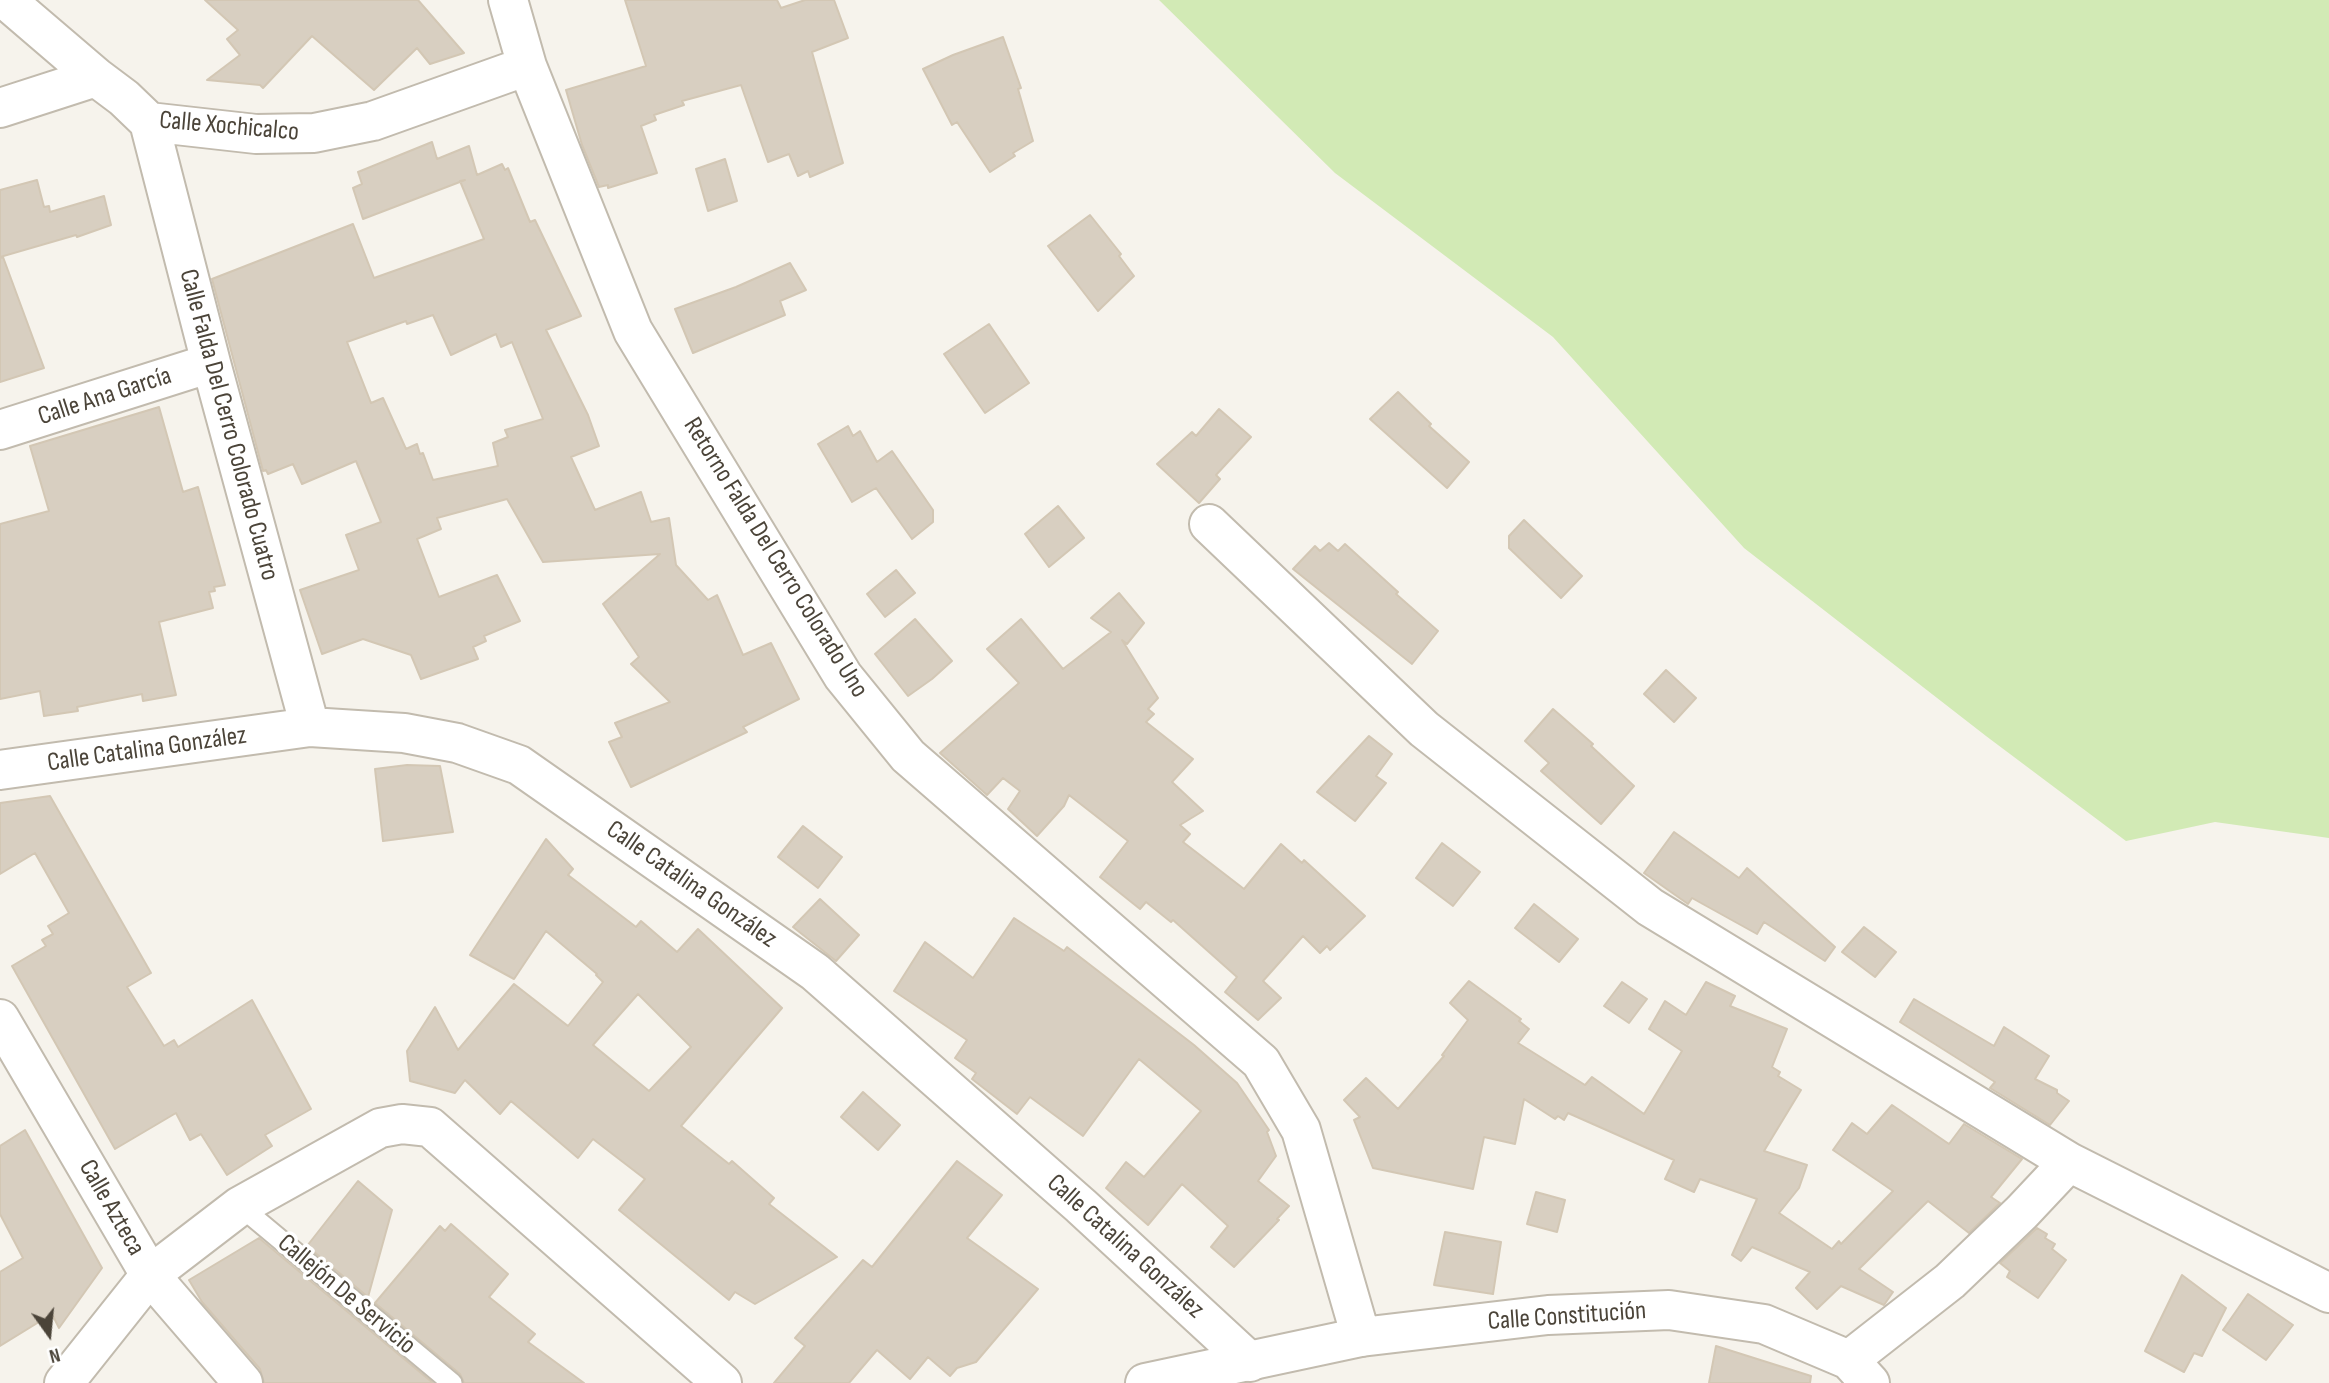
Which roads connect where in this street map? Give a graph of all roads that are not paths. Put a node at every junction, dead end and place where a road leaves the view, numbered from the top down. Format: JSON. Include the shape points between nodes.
{"nodes":[{"id":1,"x":6,"y":0,"type":"edge"},
{"id":2,"x":504,"y":5,"type":"edge"},
{"id":3,"x":527,"y":66,"type":"junction"},
{"id":4,"x":96,"y":77,"type":"junction"},
{"id":5,"x":0,"y":108,"type":"edge"},
{"id":6,"x":149,"y":122,"type":"junction"},
{"id":7,"x":211,"y":363,"type":"junction"},
{"id":8,"x":0,"y":430,"type":"edge"},
{"id":9,"x":1209,"y":524,"type":"dead end"},
{"id":10,"x":310,"y":727,"type":"junction"},
{"id":11,"x":0,"y":770,"type":"edge"},
{"id":12,"x":0,"y":1019,"type":"edge"},
{"id":13,"x":2069,"y":1162,"type":"junction"},
{"id":14,"x":240,"y":1206,"type":"junction"},
{"id":15,"x":150,"y":1275,"type":"junction"},
{"id":16,"x":2329,"y":1293,"type":"edge"},
{"id":17,"x":1361,"y":1337,"type":"junction"},
{"id":18,"x":1250,"y":1362,"type":"junction"},
{"id":19,"x":1860,"y":1372,"type":"edge"},
{"id":20,"x":64,"y":1383,"type":"edge"},
{"id":21,"x":243,"y":1383,"type":"edge"},
{"id":22,"x":452,"y":1383,"type":"edge"},
{"id":23,"x":722,"y":1383,"type":"edge"},
{"id":24,"x":1145,"y":1383,"type":"edge"}],
"edges":[{"from":1,"to":4,"type":"street","name":"Calle Xochicalco"},
{"from":2,"to":3,"type":"street","name":"Retorno Falda Del Cerro Colorado Uno"},
{"from":3,"to":6,"type":"street","name":"Calle Xochicalco","via":[[373,121],[314,133],[256,134]]},
{"from":3,"to":17,"type":"street","name":"Retorno Falda Del Cerro Colorado Uno","via":[[633,331],[843,676],[908,756],[1261,1062],[1301,1130]]},
{"from":4,"to":5,"type":"street"},
{"from":4,"to":6,"type":"street","name":"Calle Xochicalco"},
{"from":6,"to":7,"type":"street","name":"Calle Falda Del Cerro Colorado Cuatro"},
{"from":7,"to":8,"type":"street","name":"Calle Ana García"},
{"from":7,"to":10,"type":"street","name":"Calle Falda Del Cerro Colorado Cuatro"},
{"from":9,"to":13,"type":"street","via":[[1424,729],[1650,907]]},
{"from":10,"to":11,"type":"street","name":"Calle Catalina González"},
{"from":10,"to":18,"type":"street","name":"Calle Catalina González","via":[[404,733],[457,743],[519,765],[815,972],[1082,1206]]},
{"from":12,"to":15,"type":"street","name":"Calle Azteca"},
{"from":13,"to":16,"type":"street"},
{"from":13,"to":19,"type":"street"},
{"from":14,"to":15,"type":"street"},
{"from":14,"to":22,"type":"lane","name":"Callejón De Servicio"},
{"from":14,"to":23,"type":"street","via":[[380,1128],[430,1127]]},
{"from":15,"to":20,"type":"street"},
{"from":15,"to":21,"type":"street","name":"Calle Azteca"},
{"from":17,"to":18,"type":"street","name":"Calle Constitución"},
{"from":17,"to":19,"type":"street","name":"Calle Constitución","via":[[1548,1315],[1669,1310],[1764,1324]]},
{"from":18,"to":24,"type":"street","name":"Calle Constitución"}]}
